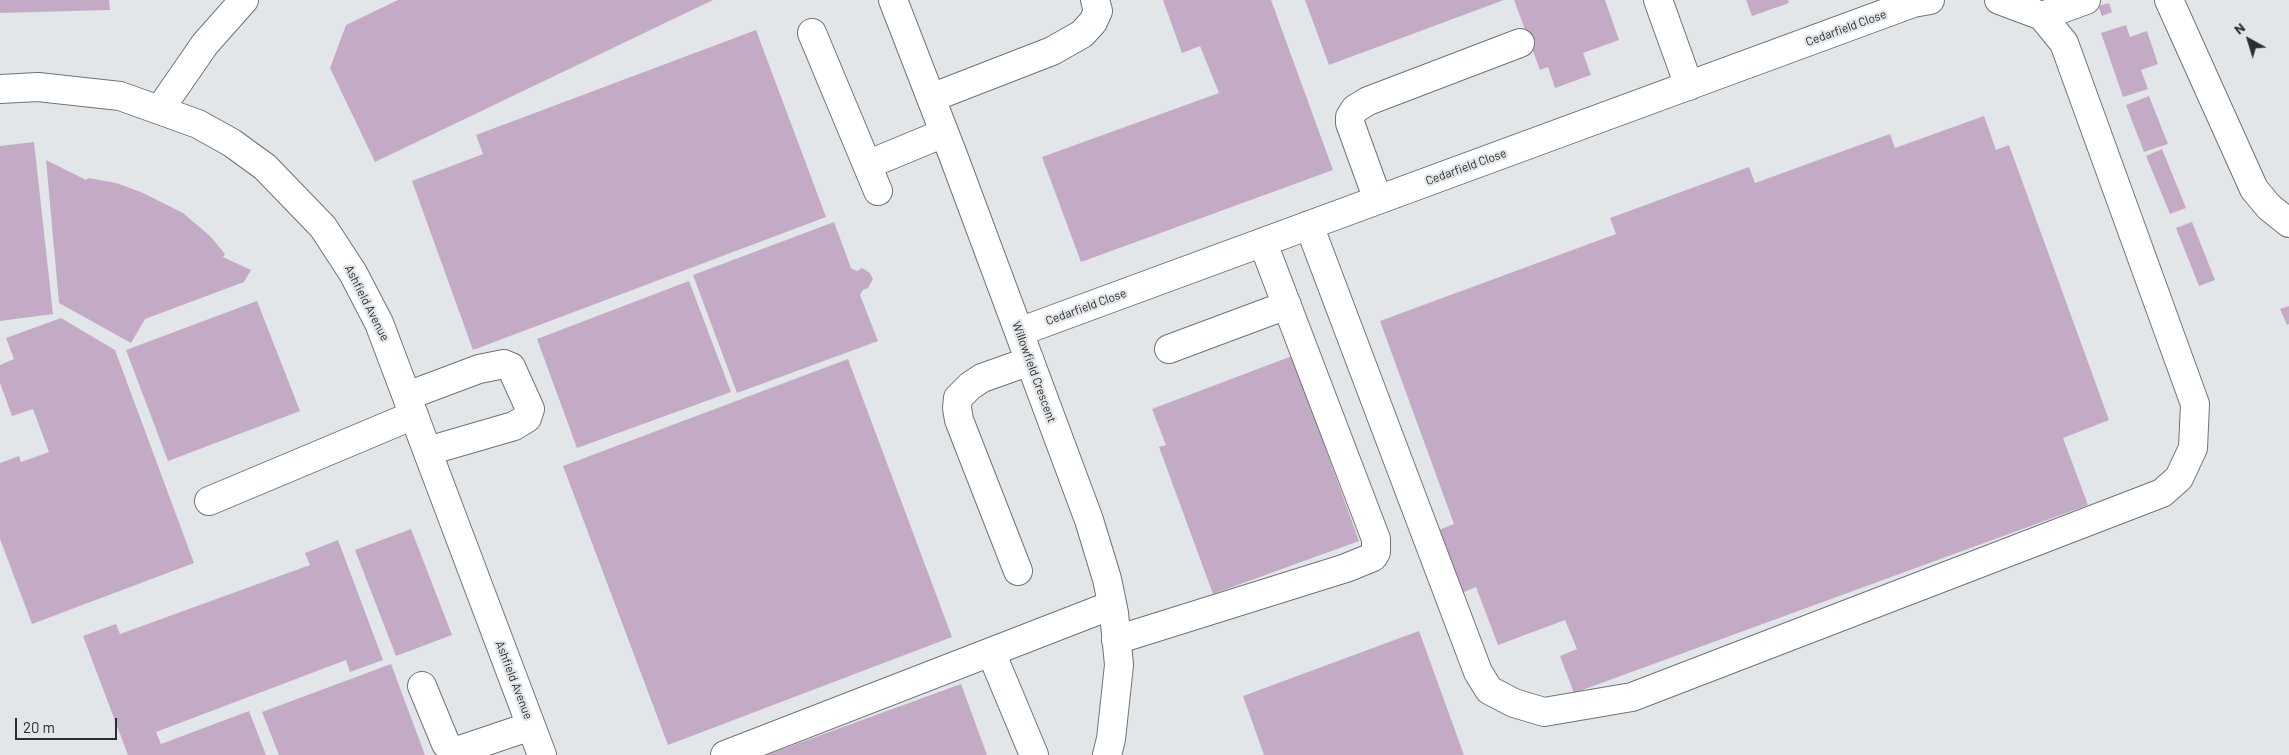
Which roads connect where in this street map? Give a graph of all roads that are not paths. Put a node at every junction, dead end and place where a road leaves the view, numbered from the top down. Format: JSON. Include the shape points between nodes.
{"nodes":[{"id":1,"x":244,"y":0,"type":"edge"},
{"id":2,"x":893,"y":0,"type":"edge"},
{"id":3,"x":1095,"y":0,"type":"edge"},
{"id":4,"x":1658,"y":0,"type":"edge"},
{"id":5,"x":1999,"y":0,"type":"edge"},
{"id":6,"x":2086,"y":0,"type":"edge"},
{"id":7,"x":2169,"y":0,"type":"edge"},
{"id":8,"x":1921,"y":2,"type":"edge"},
{"id":9,"x":2042,"y":16,"type":"junction"},
{"id":10,"x":812,"y":34,"type":"dead end"},
{"id":11,"x":1520,"y":43,"type":"dead end"},
{"id":12,"x":1689,"y":86,"type":"junction"},
{"id":13,"x":0,"y":89,"type":"edge"},
{"id":14,"x":932,"y":98,"type":"junction"},
{"id":15,"x":160,"y":109,"type":"junction"},
{"id":16,"x":944,"y":133,"type":"junction"},
{"id":17,"x":867,"y":166,"type":"junction"},
{"id":18,"x":878,"y":190,"type":"dead end"},
{"id":19,"x":1378,"y":200,"type":"junction"},
{"id":20,"x":2289,"y":223,"type":"edge"},
{"id":21,"x":1309,"y":225,"type":"junction"},
{"id":22,"x":1262,"y":242,"type":"junction"},
{"id":23,"x":1286,"y":305,"type":"junction"},
{"id":24,"x":1019,"y":332,"type":"junction"},
{"id":25,"x":1169,"y":349,"type":"dead end"},
{"id":26,"x":1030,"y":361,"type":"junction"},
{"id":27,"x":411,"y":405,"type":"junction"},
{"id":28,"x":428,"y":451,"type":"junction"},
{"id":29,"x":209,"y":501,"type":"dead end"},
{"id":30,"x":1018,"y":571,"type":"dead end"},
{"id":31,"x":1112,"y":605,"type":"junction"},
{"id":32,"x":1116,"y":640,"type":"junction"},
{"id":33,"x":991,"y":652,"type":"junction"},
{"id":34,"x":422,"y":686,"type":"dead end"},
{"id":35,"x":531,"y":726,"type":"junction"},
{"id":36,"x":542,"y":755,"type":"edge"},
{"id":37,"x":725,"y":755,"type":"edge"},
{"id":38,"x":1034,"y":755,"type":"edge"},
{"id":39,"x":1107,"y":755,"type":"edge"}],
"edges":[{"from":1,"to":15,"type":"street","via":[[205,44]]},
{"from":2,"to":14,"type":"street","name":"Willowfield Crescent"},
{"from":3,"to":14,"type":"street","via":[[1098,11],[1082,34],[1052,51]]},
{"from":4,"to":12,"type":"street"},
{"from":5,"to":9,"type":"street"},
{"from":6,"to":9,"type":"street"},
{"from":7,"to":20,"type":"street","via":[[2254,189]]},
{"from":8,"to":12,"type":"street","name":"Cedarfield Close"},
{"from":9,"to":21,"type":"street","via":[[2064,42],[2195,404],[2193,448],[2179,478],[2162,493],[1632,697],[1544,712],[1514,703],[1489,690],[1478,672]]},
{"from":10,"to":17,"type":"street"},
{"from":11,"to":19,"type":"street","via":[[1368,101],[1355,109],[1350,123]]},
{"from":12,"to":19,"type":"street","name":"Cedarfield Close"},
{"from":13,"to":15,"type":"street","name":"Ashfield Avenue","via":[[78,90],[120,96]]},
{"from":14,"to":16,"type":"street","name":"Willowfield Crescent"},
{"from":15,"to":27,"type":"street","name":"Ashfield Avenue","via":[[198,124],[232,143],[265,167],[324,227],[379,323]]},
{"from":16,"to":17,"type":"street"},
{"from":16,"to":24,"type":"street","name":"Willowfield Crescent"},
{"from":17,"to":18,"type":"street"},
{"from":19,"to":21,"type":"street","name":"Cedarfield Close"},
{"from":21,"to":22,"type":"street","name":"Cedarfield Close"},
{"from":22,"to":23,"type":"street"},
{"from":22,"to":24,"type":"street","name":"Cedarfield Close"},
{"from":23,"to":25,"type":"street"},
{"from":23,"to":32,"type":"street","via":[[1376,539],[1376,552],[1372,557],[1346,568]]},
{"from":24,"to":26,"type":"street","name":"Willowfield Crescent"},
{"from":26,"to":30,"type":"street","via":[[982,378],[958,398],[957,408]]},
{"from":26,"to":31,"type":"street","name":"Willowfield Crescent","via":[[1089,520]]},
{"from":27,"to":28,"type":"street","name":"Ashfield Avenue"},
{"from":27,"to":28,"type":"street","via":[[493,365],[504,364],[511,367],[530,409],[527,418],[514,426]]},
{"from":27,"to":29,"type":"street"},
{"from":28,"to":35,"type":"street","name":"Ashfield Avenue"},
{"from":31,"to":32,"type":"street","name":"Willowfield Crescent"},
{"from":31,"to":33,"type":"street"},
{"from":32,"to":39,"type":"street","name":"Willowfield Crescent","via":[[1116,700]]},
{"from":33,"to":37,"type":"street"},
{"from":33,"to":38,"type":"street"},
{"from":34,"to":35,"type":"street","via":[[446,744],[452,749],[460,750]]},
{"from":35,"to":36,"type":"street","name":"Ashfield Avenue"}]}
